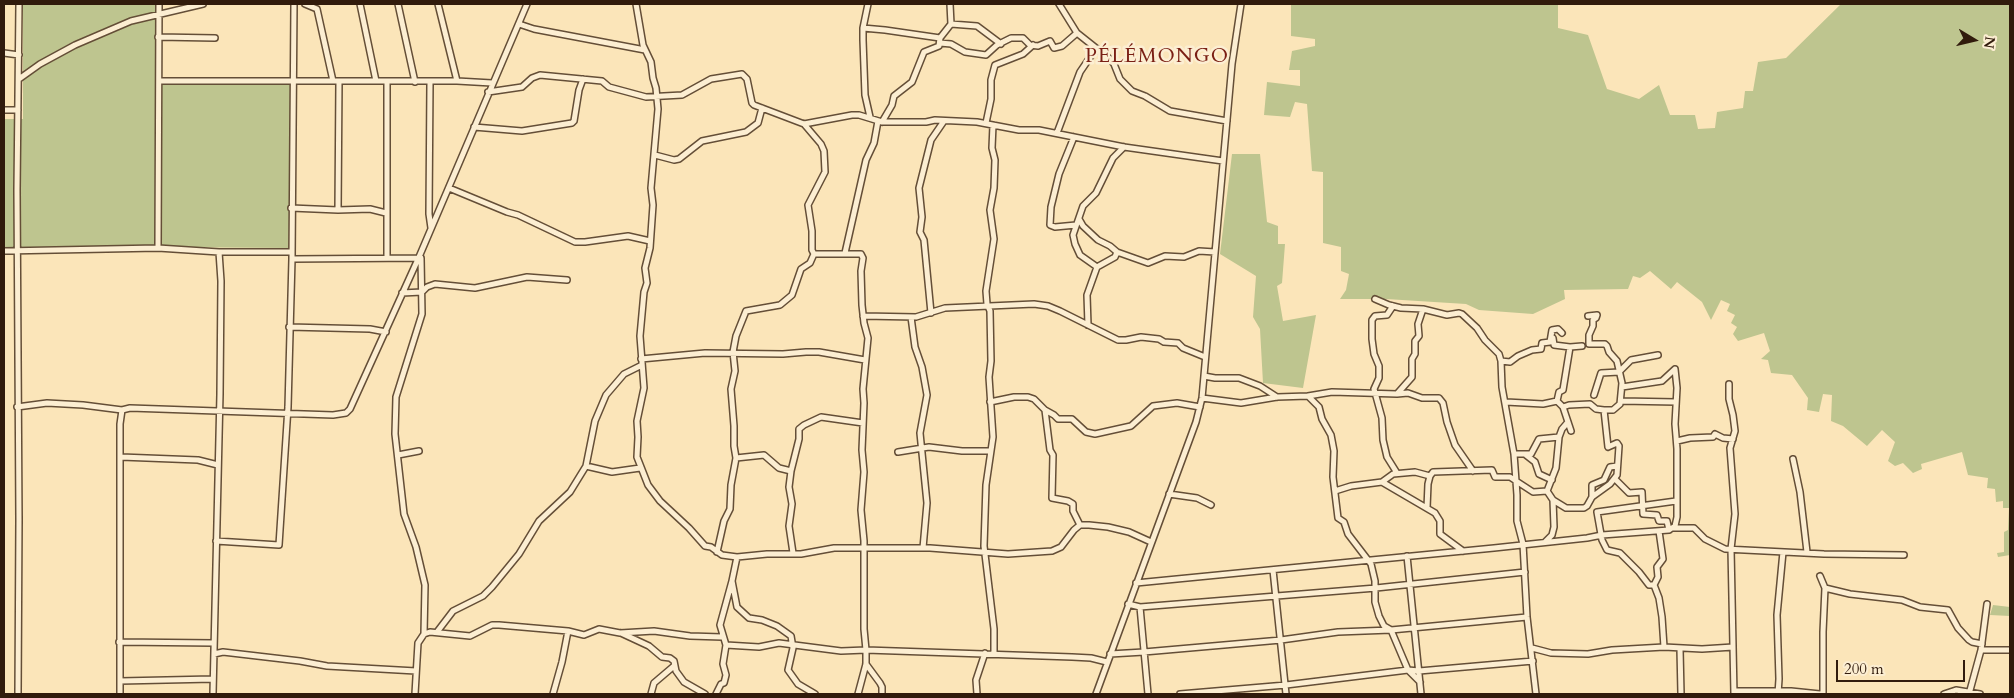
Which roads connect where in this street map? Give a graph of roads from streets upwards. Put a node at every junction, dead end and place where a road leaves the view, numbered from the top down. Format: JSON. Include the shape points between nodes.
{"nodes":[{"id":1,"x":19,"y":4,"type":"edge"},
{"id":2,"x":159,"y":4,"type":"edge"},
{"id":3,"x":203,"y":4,"type":"edge"},
{"id":4,"x":294,"y":4,"type":"edge"},
{"id":5,"x":305,"y":4,"type":"edge"},
{"id":6,"x":313,"y":4,"type":"edge"},
{"id":7,"x":360,"y":4,"type":"edge"},
{"id":8,"x":398,"y":4,"type":"edge"},
{"id":9,"x":438,"y":4,"type":"edge"},
{"id":10,"x":527,"y":4,"type":"edge"},
{"id":11,"x":636,"y":4,"type":"edge"},
{"id":12,"x":868,"y":4,"type":"edge"},
{"id":13,"x":950,"y":4,"type":"edge"},
{"id":14,"x":1059,"y":4,"type":"edge"},
{"id":15,"x":1241,"y":4,"type":"edge"},
{"id":16,"x":317,"y":9,"type":"junction"},
{"id":17,"x":158,"y":14,"type":"junction"},
{"id":18,"x":519,"y":24,"type":"junction"},
{"id":19,"x":951,"y":24,"type":"junction"},
{"id":20,"x":863,"y":28,"type":"junction"},
{"id":21,"x":1078,"y":34,"type":"junction"},
{"id":22,"x":158,"y":37,"type":"junction"},
{"id":23,"x":215,"y":38,"type":"dead end"},
{"id":24,"x":940,"y":41,"type":"junction"},
{"id":25,"x":1001,"y":44,"type":"junction"},
{"id":26,"x":1033,"y":45,"type":"junction"},
{"id":27,"x":645,"y":50,"type":"junction"},
{"id":28,"x":1095,"y":50,"type":"junction"},
{"id":29,"x":4,"y":53,"type":"edge"},
{"id":30,"x":19,"y":54,"type":"junction"},
{"id":31,"x":19,"y":78,"type":"junction"},
{"id":32,"x":583,"y":80,"type":"junction"},
{"id":33,"x":159,"y":81,"type":"junction"},
{"id":34,"x":294,"y":81,"type":"junction"},
{"id":35,"x":336,"y":81,"type":"junction"},
{"id":36,"x":376,"y":81,"type":"junction"},
{"id":37,"x":457,"y":81,"type":"junction"},
{"id":38,"x":387,"y":82,"type":"junction"},
{"id":39,"x":415,"y":82,"type":"junction"},
{"id":40,"x":430,"y":83,"type":"junction"},
{"id":41,"x":492,"y":83,"type":"junction"},
{"id":42,"x":488,"y":92,"type":"junction"},
{"id":43,"x":657,"y":96,"type":"junction"},
{"id":44,"x":762,"y":108,"type":"junction"},
{"id":45,"x":4,"y":110,"type":"edge"},
{"id":46,"x":18,"y":110,"type":"junction"},
{"id":47,"x":870,"y":117,"type":"junction"},
{"id":48,"x":880,"y":121,"type":"junction"},
{"id":49,"x":944,"y":121,"type":"junction"},
{"id":50,"x":1227,"y":121,"type":"junction"},
{"id":51,"x":986,"y":123,"type":"junction"},
{"id":52,"x":804,"y":124,"type":"junction"},
{"id":53,"x":993,"y":125,"type":"junction"},
{"id":54,"x":474,"y":127,"type":"junction"},
{"id":55,"x":1057,"y":134,"type":"junction"},
{"id":56,"x":1074,"y":138,"type":"junction"},
{"id":57,"x":1124,"y":147,"type":"junction"},
{"id":58,"x":655,"y":155,"type":"junction"},
{"id":59,"x":1223,"y":161,"type":"junction"},
{"id":60,"x":449,"y":188,"type":"junction"},
{"id":61,"x":292,"y":208,"type":"junction"},
{"id":62,"x":338,"y":210,"type":"junction"},
{"id":63,"x":386,"y":213,"type":"junction"},
{"id":64,"x":1079,"y":219,"type":"junction"},
{"id":65,"x":1076,"y":225,"type":"junction"},
{"id":66,"x":431,"y":228,"type":"junction"},
{"id":67,"x":650,"y":241,"type":"junction"},
{"id":68,"x":158,"y":248,"type":"junction"},
{"id":69,"x":4,"y":250,"type":"edge"},
{"id":70,"x":18,"y":251,"type":"junction"},
{"id":71,"x":219,"y":252,"type":"junction"},
{"id":72,"x":292,"y":252,"type":"junction"},
{"id":73,"x":1118,"y":252,"type":"junction"},
{"id":74,"x":1215,"y":252,"type":"junction"},
{"id":75,"x":845,"y":253,"type":"junction"},
{"id":76,"x":814,"y":254,"type":"junction"},
{"id":77,"x":419,"y":257,"type":"junction"},
{"id":78,"x":387,"y":258,"type":"junction"},
{"id":79,"x":292,"y":259,"type":"junction"},
{"id":80,"x":1097,"y":267,"type":"junction"},
{"id":81,"x":566,"y":280,"type":"dead end"},
{"id":82,"x":422,"y":292,"type":"junction"},
{"id":83,"x":402,"y":293,"type":"junction"},
{"id":84,"x":1375,"y":299,"type":"dead end"},
{"id":85,"x":988,"y":306,"type":"junction"},
{"id":86,"x":1393,"y":306,"type":"junction"},
{"id":87,"x":1423,"y":309,"type":"junction"},
{"id":88,"x":931,"y":312,"type":"junction"},
{"id":89,"x":863,"y":316,"type":"junction"},
{"id":90,"x":911,"y":316,"type":"junction"},
{"id":91,"x":1588,"y":316,"type":"dead end"},
{"id":92,"x":1088,"y":326,"type":"junction"},
{"id":93,"x":290,"y":327,"type":"junction"},
{"id":94,"x":386,"y":332,"type":"junction"},
{"id":95,"x":1562,"y":333,"type":"dead end"},
{"id":96,"x":1551,"y":337,"type":"junction"},
{"id":97,"x":1582,"y":346,"type":"dead end"},
{"id":98,"x":1570,"y":347,"type":"junction"},
{"id":99,"x":733,"y":352,"type":"junction"},
{"id":100,"x":1658,"y":355,"type":"dead end"},
{"id":101,"x":1206,"y":357,"type":"junction"},
{"id":102,"x":865,"y":360,"type":"junction"},
{"id":103,"x":641,"y":362,"type":"junction"},
{"id":104,"x":1502,"y":362,"type":"junction"},
{"id":105,"x":1619,"y":372,"type":"junction"},
{"id":106,"x":1204,"y":376,"type":"junction"},
{"id":107,"x":1729,"y":384,"type":"dead end"},
{"id":108,"x":1622,"y":387,"type":"junction"},
{"id":109,"x":1376,"y":394,"type":"junction"},
{"id":110,"x":1397,"y":394,"type":"junction"},
{"id":111,"x":1594,"y":395,"type":"dead end"},
{"id":112,"x":1308,"y":396,"type":"junction"},
{"id":113,"x":1277,"y":397,"type":"junction"},
{"id":114,"x":1202,"y":398,"type":"junction"},
{"id":115,"x":1557,"y":401,"type":"junction"},
{"id":116,"x":1622,"y":401,"type":"junction"},
{"id":117,"x":990,"y":402,"type":"junction"},
{"id":118,"x":1506,"y":402,"type":"junction"},
{"id":119,"x":1676,"y":402,"type":"junction"},
{"id":120,"x":17,"y":406,"type":"junction"},
{"id":121,"x":1200,"y":407,"type":"junction"},
{"id":122,"x":1563,"y":407,"type":"junction"},
{"id":123,"x":122,"y":410,"type":"junction"},
{"id":124,"x":1044,"y":410,"type":"junction"},
{"id":125,"x":1604,"y":410,"type":"junction"},
{"id":126,"x":219,"y":411,"type":"junction"},
{"id":127,"x":287,"y":413,"type":"junction"},
{"id":128,"x":1568,"y":422,"type":"junction"},
{"id":129,"x":863,"y":423,"type":"junction"},
{"id":130,"x":1571,"y":431,"type":"dead end"},
{"id":131,"x":1559,"y":437,"type":"junction"},
{"id":132,"x":1733,"y":439,"type":"junction"},
{"id":133,"x":1677,"y":441,"type":"junction"},
{"id":134,"x":922,"y":449,"type":"junction"},
{"id":135,"x":419,"y":450,"type":"dead end"},
{"id":136,"x":990,"y":451,"type":"junction"},
{"id":137,"x":898,"y":452,"type":"dead end"},
{"id":138,"x":1514,"y":454,"type":"junction"},
{"id":139,"x":1526,"y":454,"type":"junction"},
{"id":140,"x":398,"y":455,"type":"junction"},
{"id":141,"x":121,"y":457,"type":"junction"},
{"id":142,"x":736,"y":458,"type":"junction"},
{"id":143,"x":1792,"y":458,"type":"dead end"},
{"id":144,"x":218,"y":466,"type":"junction"},
{"id":145,"x":586,"y":466,"type":"junction"},
{"id":146,"x":1617,"y":466,"type":"junction"},
{"id":147,"x":640,"y":468,"type":"junction"},
{"id":148,"x":790,"y":471,"type":"junction"},
{"id":149,"x":1473,"y":471,"type":"junction"},
{"id":150,"x":1397,"y":474,"type":"junction"},
{"id":151,"x":1430,"y":476,"type":"junction"},
{"id":152,"x":1615,"y":479,"type":"junction"},
{"id":153,"x":1552,"y":480,"type":"junction"},
{"id":154,"x":1382,"y":482,"type":"junction"},
{"id":155,"x":1516,"y":482,"type":"junction"},
{"id":156,"x":1335,"y":491,"type":"junction"},
{"id":157,"x":1547,"y":491,"type":"junction"},
{"id":158,"x":1169,"y":494,"type":"junction"},
{"id":159,"x":1592,"y":497,"type":"junction"},
{"id":160,"x":1553,"y":500,"type":"junction"},
{"id":161,"x":1676,"y":501,"type":"junction"},
{"id":162,"x":1211,"y":505,"type":"dead end"},
{"id":163,"x":1643,"y":505,"type":"junction"},
{"id":164,"x":1427,"y":508,"type":"junction"},
{"id":165,"x":1584,"y":508,"type":"junction"},
{"id":166,"x":1597,"y":512,"type":"junction"},
{"id":167,"x":1080,"y":525,"type":"junction"},
{"id":168,"x":1671,"y":529,"type":"junction"},
{"id":169,"x":1659,"y":531,"type":"junction"},
{"id":170,"x":1602,"y":535,"type":"junction"},
{"id":171,"x":216,"y":541,"type":"junction"},
{"id":172,"x":1151,"y":542,"type":"junction"},
{"id":173,"x":1545,"y":542,"type":"junction"},
{"id":174,"x":1522,"y":544,"type":"junction"},
{"id":175,"x":864,"y":548,"type":"junction"},
{"id":176,"x":923,"y":548,"type":"junction"},
{"id":177,"x":1731,"y":549,"type":"junction"},
{"id":178,"x":984,"y":551,"type":"junction"},
{"id":179,"x":1463,"y":551,"type":"junction"},
{"id":180,"x":716,"y":552,"type":"junction"},
{"id":181,"x":1783,"y":552,"type":"junction"},
{"id":182,"x":1807,"y":552,"type":"junction"},
{"id":183,"x":793,"y":553,"type":"junction"},
{"id":184,"x":1904,"y":554,"type":"dead end"},
{"id":185,"x":1408,"y":556,"type":"junction"},
{"id":186,"x":737,"y":557,"type":"junction"},
{"id":187,"x":1368,"y":560,"type":"junction"},
{"id":188,"x":1273,"y":570,"type":"junction"},
{"id":189,"x":1525,"y":572,"type":"junction"},
{"id":190,"x":1820,"y":576,"type":"dead end"},
{"id":191,"x":732,"y":581,"type":"junction"},
{"id":192,"x":1136,"y":583,"type":"junction"},
{"id":193,"x":1411,"y":583,"type":"junction"},
{"id":194,"x":1654,"y":585,"type":"junction"},
{"id":195,"x":1376,"y":588,"type":"junction"},
{"id":196,"x":1825,"y":588,"type":"junction"},
{"id":197,"x":1275,"y":594,"type":"junction"},
{"id":198,"x":1128,"y":604,"type":"junction"},
{"id":199,"x":1987,"y":604,"type":"dead end"},
{"id":200,"x":1140,"y":607,"type":"junction"},
{"id":201,"x":1527,"y":616,"type":"junction"},
{"id":202,"x":1415,"y":628,"type":"junction"},
{"id":203,"x":1390,"y":630,"type":"junction"},
{"id":204,"x":568,"y":631,"type":"junction"},
{"id":205,"x":437,"y":632,"type":"junction"},
{"id":206,"x":620,"y":633,"type":"junction"},
{"id":207,"x":424,"y":634,"type":"junction"},
{"id":208,"x":722,"y":637,"type":"junction"},
{"id":209,"x":1281,"y":640,"type":"junction"},
{"id":210,"x":119,"y":642,"type":"junction"},
{"id":211,"x":214,"y":642,"type":"junction"},
{"id":212,"x":793,"y":644,"type":"junction"},
{"id":213,"x":726,"y":645,"type":"junction"},
{"id":214,"x":1664,"y":647,"type":"junction"},
{"id":215,"x":1733,"y":647,"type":"junction"},
{"id":216,"x":1981,"y":647,"type":"junction"},
{"id":217,"x":1532,"y":648,"type":"junction"},
{"id":218,"x":1680,"y":649,"type":"junction"},
{"id":219,"x":866,"y":650,"type":"junction"},
{"id":220,"x":2010,"y":650,"type":"edge"},
{"id":221,"x":1144,"y":652,"type":"junction"},
{"id":222,"x":985,"y":653,"type":"junction"},
{"id":223,"x":994,"y":653,"type":"junction"},
{"id":224,"x":214,"y":654,"type":"junction"},
{"id":225,"x":1110,"y":654,"type":"junction"},
{"id":226,"x":1533,"y":661,"type":"junction"},
{"id":227,"x":1107,"y":662,"type":"junction"},
{"id":228,"x":866,"y":664,"type":"junction"},
{"id":229,"x":674,"y":666,"type":"junction"},
{"id":230,"x":1408,"y":670,"type":"junction"},
{"id":231,"x":416,"y":671,"type":"junction"},
{"id":232,"x":1419,"y":671,"type":"junction"},
{"id":233,"x":213,"y":679,"type":"junction"},
{"id":234,"x":120,"y":681,"type":"junction"},
{"id":235,"x":1420,"y":682,"type":"junction"},
{"id":236,"x":1286,"y":686,"type":"junction"},
{"id":237,"x":1734,"y":693,"type":"edge"},
{"id":238,"x":1778,"y":693,"type":"edge"},
{"id":239,"x":18,"y":694,"type":"edge"},
{"id":240,"x":120,"y":694,"type":"edge"},
{"id":241,"x":213,"y":694,"type":"edge"},
{"id":242,"x":415,"y":694,"type":"edge"},
{"id":243,"x":553,"y":694,"type":"edge"},
{"id":244,"x":651,"y":694,"type":"edge"},
{"id":245,"x":705,"y":694,"type":"edge"},
{"id":246,"x":716,"y":694,"type":"edge"},
{"id":247,"x":815,"y":694,"type":"edge"},
{"id":248,"x":858,"y":694,"type":"edge"},
{"id":249,"x":882,"y":694,"type":"edge"},
{"id":250,"x":977,"y":694,"type":"edge"},
{"id":251,"x":1096,"y":694,"type":"edge"},
{"id":252,"x":1148,"y":694,"type":"edge"},
{"id":253,"x":1180,"y":694,"type":"edge"},
{"id":254,"x":1286,"y":694,"type":"edge"},
{"id":255,"x":1421,"y":694,"type":"edge"},
{"id":256,"x":1536,"y":694,"type":"edge"},
{"id":257,"x":1681,"y":694,"type":"edge"},
{"id":258,"x":1822,"y":694,"type":"edge"},
{"id":259,"x":1946,"y":694,"type":"edge"},
{"id":260,"x":1970,"y":694,"type":"edge"},
{"id":261,"x":1980,"y":694,"type":"edge"}],
"edges":[{"from":1,"to":30,"type":"street"},
{"from":2,"to":17,"type":"street"},
{"from":3,"to":17,"type":"street"},
{"from":4,"to":34,"type":"street"},
{"from":5,"to":16,"type":"street"},
{"from":6,"to":16,"type":"street"},
{"from":7,"to":36,"type":"street"},
{"from":8,"to":39,"type":"street"},
{"from":9,"to":37,"type":"street"},
{"from":10,"to":18,"type":"street"},
{"from":11,"to":27,"type":"street"},
{"from":12,"to":20,"type":"street"},
{"from":13,"to":19,"type":"street"},
{"from":14,"to":21,"type":"street"},
{"from":15,"to":50,"type":"street"},
{"from":16,"to":35,"type":"street"},
{"from":17,"to":22,"type":"street"},
{"from":17,"to":31,"type":"street","via":[[131,21],[75,45]]},
{"from":18,"to":27,"type":"street"},
{"from":18,"to":41,"type":"street"},
{"from":19,"to":24,"type":"street"},
{"from":19,"to":25,"type":"street","via":[[977,26]]},
{"from":20,"to":24,"type":"street"},
{"from":20,"to":47,"type":"street","via":[[865,95]]},
{"from":21,"to":26,"type":"street","via":[[1054,48],[1050,40]]},
{"from":21,"to":28,"type":"street"},
{"from":22,"to":23,"type":"street"},
{"from":22,"to":33,"type":"street"},
{"from":24,"to":25,"type":"street","via":[[970,53],[986,55]]},
{"from":24,"to":48,"type":"street","via":[[939,46],[924,52],[912,82],[894,96],[892,105]]},
{"from":25,"to":26,"type":"street","via":[[1011,38],[1022,38]]},
{"from":26,"to":51,"type":"street","via":[[1023,54],[995,65]]},
{"from":27,"to":43,"type":"street","via":[[651,62]]},
{"from":28,"to":50,"type":"street","via":[[1111,60],[1120,79],[1136,94],[1170,111]]},
{"from":28,"to":55,"type":"street","via":[[1080,72]]},
{"from":29,"to":30,"type":"street"},
{"from":30,"to":31,"type":"street"},
{"from":31,"to":46,"type":"street"},
{"from":32,"to":42,"type":"street","via":[[540,75],[522,87]]},
{"from":32,"to":43,"type":"street","via":[[602,81],[609,88],[646,97]]},
{"from":32,"to":54,"type":"street","via":[[572,123],[522,131]]},
{"from":33,"to":34,"type":"street"},
{"from":33,"to":68,"type":"street"},
{"from":34,"to":35,"type":"street"},
{"from":34,"to":61,"type":"street"},
{"from":35,"to":36,"type":"street"},
{"from":35,"to":62,"type":"street"},
{"from":36,"to":38,"type":"street"},
{"from":37,"to":40,"type":"street"},
{"from":37,"to":41,"type":"street"},
{"from":38,"to":39,"type":"street"},
{"from":38,"to":63,"type":"street"},
{"from":39,"to":40,"type":"street"},
{"from":40,"to":66,"type":"street"},
{"from":41,"to":42,"type":"street"},
{"from":42,"to":54,"type":"street"},
{"from":43,"to":44,"type":"street","via":[[682,95],[712,79],[742,74],[747,79],[752,103]]},
{"from":43,"to":58,"type":"street"},
{"from":44,"to":52,"type":"street"},
{"from":44,"to":58,"type":"street","via":[[758,123],[746,132],[702,141],[679,159]]},
{"from":45,"to":46,"type":"street"},
{"from":46,"to":70,"type":"street"},
{"from":47,"to":48,"type":"street"},
{"from":47,"to":52,"type":"street","via":[[852,115]]},
{"from":48,"to":49,"type":"street"},
{"from":48,"to":75,"type":"street","via":[[866,160]]},
{"from":49,"to":51,"type":"street"},
{"from":49,"to":88,"type":"street","via":[[931,140],[919,188],[920,232],[924,240]]},
{"from":50,"to":59,"type":"street"},
{"from":51,"to":53,"type":"street"},
{"from":52,"to":76,"type":"street","via":[[824,150],[825,172],[808,205]]},
{"from":53,"to":55,"type":"street"},
{"from":53,"to":85,"type":"street","via":[[995,160],[990,210],[994,239],[986,291]]},
{"from":54,"to":60,"type":"street"},
{"from":55,"to":56,"type":"street"},
{"from":56,"to":57,"type":"street"},
{"from":56,"to":65,"type":"street","via":[[1059,174],[1050,225]]},
{"from":57,"to":59,"type":"street"},
{"from":57,"to":64,"type":"street","via":[[1113,158],[1096,193],[1083,206]]},
{"from":58,"to":67,"type":"street"},
{"from":59,"to":74,"type":"street"},
{"from":60,"to":66,"type":"street"},
{"from":60,"to":67,"type":"street","via":[[575,242],[628,236]]},
{"from":61,"to":62,"type":"street"},
{"from":61,"to":72,"type":"street"},
{"from":62,"to":63,"type":"street","via":[[370,209]]},
{"from":63,"to":78,"type":"street"},
{"from":64,"to":65,"type":"street"},
{"from":64,"to":73,"type":"street","via":[[1098,240]]},
{"from":65,"to":80,"type":"street","via":[[1074,244],[1080,255]]},
{"from":66,"to":77,"type":"street"},
{"from":67,"to":103,"type":"street","via":[[645,268],[647,283],[640,336]]},
{"from":68,"to":70,"type":"street"},
{"from":68,"to":71,"type":"street"},
{"from":69,"to":70,"type":"street"},
{"from":70,"to":120,"type":"street"},
{"from":71,"to":72,"type":"street"},
{"from":71,"to":126,"type":"street"},
{"from":72,"to":79,"type":"street"},
{"from":73,"to":74,"type":"street","via":[[1148,263],[1165,256],[1184,257],[1199,251]]},
{"from":73,"to":80,"type":"street","via":[[1109,262]]},
{"from":74,"to":101,"type":"street"},
{"from":75,"to":76,"type":"street"},
{"from":75,"to":89,"type":"street","via":[[862,256]]},
{"from":76,"to":99,"type":"street","via":[[810,263],[801,269],[792,295],[783,303],[746,311]]},
{"from":77,"to":78,"type":"street"},
{"from":77,"to":82,"type":"street"},
{"from":77,"to":83,"type":"street"},
{"from":78,"to":79,"type":"street"},
{"from":79,"to":93,"type":"street"},
{"from":80,"to":92,"type":"street","via":[[1087,294]]},
{"from":81,"to":82,"type":"street","via":[[527,277],[475,288],[436,284]]},
{"from":82,"to":83,"type":"street"},
{"from":82,"to":140,"type":"street","via":[[421,320],[396,397],[395,442]]},
{"from":83,"to":94,"type":"street"},
{"from":84,"to":86,"type":"street"},
{"from":85,"to":88,"type":"street","via":[[945,308]]},
{"from":85,"to":92,"type":"street","via":[[1022,303],[1048,306]]},
{"from":85,"to":117,"type":"street","via":[[992,361]]},
{"from":86,"to":87,"type":"street"},
{"from":86,"to":109,"type":"street","via":[[1387,315],[1375,316],[1372,320],[1374,354],[1379,366],[1379,378],[1374,389]]},
{"from":87,"to":104,"type":"street","via":[[1466,316],[1497,350]]},
{"from":87,"to":110,"type":"street","via":[[1418,324],[1419,336],[1415,340],[1412,377]]},
{"from":88,"to":90,"type":"street"},
{"from":89,"to":90,"type":"street"},
{"from":89,"to":102,"type":"street","via":[[868,338]]},
{"from":90,"to":134,"type":"street","via":[[927,395],[920,432]]},
{"from":91,"to":105,"type":"street","via":[[1597,316],[1593,320],[1589,344],[1605,344],[1617,361]]},
{"from":92,"to":101,"type":"street","via":[[1118,340],[1141,336],[1178,344]]},
{"from":93,"to":94,"type":"street","via":[[370,328]]},
{"from":93,"to":127,"type":"street"},
{"from":94,"to":127,"type":"street","via":[[346,413]]},
{"from":95,"to":96,"type":"street","via":[[1558,329],[1552,330]]},
{"from":96,"to":98,"type":"street","via":[[1554,345]]},
{"from":96,"to":104,"type":"street","via":[[1550,342],[1542,343],[1541,349],[1532,350],[1510,362]]},
{"from":97,"to":98,"type":"street"},
{"from":98,"to":115,"type":"street","via":[[1563,390],[1559,392]]},
{"from":99,"to":102,"type":"street","via":[[819,352]]},
{"from":99,"to":103,"type":"street","via":[[687,354]]},
{"from":99,"to":142,"type":"street","via":[[731,389]]},
{"from":100,"to":105,"type":"street","via":[[1631,360]]},
{"from":101,"to":106,"type":"street"},
{"from":102,"to":129,"type":"street"},
{"from":103,"to":145,"type":"street","via":[[624,374],[606,395],[595,421]]},
{"from":103,"to":147,"type":"street","via":[[643,395],[637,421]]},
{"from":104,"to":118,"type":"street"},
{"from":105,"to":108,"type":"street"},
{"from":105,"to":111,"type":"street","via":[[1601,373]]},
{"from":106,"to":113,"type":"street","via":[[1239,378]]},
{"from":106,"to":114,"type":"street"},
{"from":107,"to":132,"type":"street","via":[[1734,415]]},
{"from":108,"to":116,"type":"street"},
{"from":108,"to":119,"type":"street","via":[[1662,381],[1675,369]]},
{"from":109,"to":110,"type":"street"},
{"from":109,"to":112,"type":"street","via":[[1332,392]]},
{"from":109,"to":150,"type":"street","via":[[1387,458]]},
{"from":110,"to":149,"type":"street","via":[[1439,398],[1444,403],[1456,445]]},
{"from":112,"to":113,"type":"street"},
{"from":112,"to":156,"type":"street","via":[[1319,407],[1331,435]]},
{"from":113,"to":114,"type":"street","via":[[1241,403]]},
{"from":114,"to":121,"type":"street"},
{"from":115,"to":118,"type":"street","via":[[1543,404]]},
{"from":115,"to":122,"type":"street"},
{"from":116,"to":119,"type":"street"},
{"from":116,"to":125,"type":"street","via":[[1613,410]]},
{"from":117,"to":124,"type":"street","via":[[1028,397]]},
{"from":117,"to":136,"type":"street","via":[[993,436]]},
{"from":118,"to":138,"type":"street"},
{"from":119,"to":133,"type":"street"},
{"from":120,"to":123,"type":"street","via":[[47,403]]},
{"from":120,"to":239,"type":"street"},
{"from":121,"to":124,"type":"street","via":[[1177,404],[1153,406],[1131,426],[1096,434],[1086,432],[1072,419],[1058,419]]},
{"from":121,"to":158,"type":"street"},
{"from":122,"to":125,"type":"street","via":[[1590,404]]},
{"from":122,"to":128,"type":"street"},
{"from":123,"to":126,"type":"street"},
{"from":123,"to":141,"type":"street"},
{"from":124,"to":167,"type":"street","via":[[1052,455],[1052,498],[1074,504],[1073,511]]},
{"from":125,"to":146,"type":"street","via":[[1608,447],[1617,443],[1619,446]]},
{"from":126,"to":127,"type":"street"},
{"from":126,"to":144,"type":"street"},
{"from":127,"to":171,"type":"street","via":[[279,545]]},
{"from":128,"to":130,"type":"street"},
{"from":128,"to":131,"type":"street"},
{"from":129,"to":148,"type":"street","via":[[821,417],[804,425],[799,429],[796,456]]},
{"from":129,"to":175,"type":"street","via":[[861,510]]},
{"from":131,"to":139,"type":"street","via":[[1539,440],[1531,454]]},
{"from":131,"to":153,"type":"street","via":[[1558,461]]},
{"from":132,"to":133,"type":"street","via":[[1715,434],[1713,437]]},
{"from":132,"to":177,"type":"street","via":[[1730,448],[1735,514]]},
{"from":133,"to":161,"type":"street"},
{"from":134,"to":136,"type":"street"},
{"from":134,"to":137,"type":"street"},
{"from":134,"to":176,"type":"street","via":[[927,503]]},
{"from":135,"to":140,"type":"street"},
{"from":136,"to":178,"type":"street"},
{"from":138,"to":139,"type":"street"},
{"from":138,"to":155,"type":"street"},
{"from":139,"to":153,"type":"street","via":[[1539,474]]},
{"from":140,"to":207,"type":"street","via":[[404,514],[425,585]]},
{"from":141,"to":144,"type":"street","via":[[198,460]]},
{"from":141,"to":210,"type":"street"},
{"from":142,"to":148,"type":"street","via":[[764,455],[780,468]]},
{"from":142,"to":180,"type":"street","via":[[730,509]]},
{"from":143,"to":182,"type":"street","via":[[1800,492]]},
{"from":144,"to":171,"type":"street"},
{"from":145,"to":147,"type":"street","via":[[612,472]]},
{"from":145,"to":205,"type":"street","via":[[570,492],[539,521],[523,548],[492,587],[483,596],[453,611]]},
{"from":146,"to":152,"type":"street"},
{"from":146,"to":159,"type":"street","via":[[1610,467],[1604,480],[1592,486]]},
{"from":147,"to":180,"type":"street","via":[[650,490],[705,546]]},
{"from":148,"to":183,"type":"street"},
{"from":149,"to":151,"type":"street","via":[[1432,472]]},
{"from":149,"to":155,"type":"street","via":[[1492,470],[1495,477],[1510,477]]},
{"from":150,"to":151,"type":"street","via":[[1415,472]]},
{"from":150,"to":154,"type":"street"},
{"from":151,"to":164,"type":"street"},
{"from":152,"to":159,"type":"street"},
{"from":152,"to":163,"type":"street","via":[[1629,493],[1642,492]]},
{"from":153,"to":157,"type":"street"},
{"from":154,"to":156,"type":"street"},
{"from":154,"to":164,"type":"street"},
{"from":155,"to":157,"type":"street","via":[[1533,492]]},
{"from":155,"to":174,"type":"street","via":[[1517,521]]},
{"from":156,"to":187,"type":"street","via":[[1338,518],[1344,522],[1348,534]]},
{"from":157,"to":160,"type":"street"},
{"from":158,"to":162,"type":"street","via":[[1197,498]]},
{"from":158,"to":172,"type":"street"},
{"from":159,"to":165,"type":"street"},
{"from":160,"to":165,"type":"street","via":[[1566,508]]},
{"from":160,"to":173,"type":"street","via":[[1554,527]]},
{"from":161,"to":163,"type":"street"},
{"from":161,"to":168,"type":"street","via":[[1676,524]]},
{"from":163,"to":166,"type":"street"},
{"from":163,"to":168,"type":"street","via":[[1643,514],[1658,515],[1658,521],[1667,521]]},
{"from":164,"to":179,"type":"street","via":[[1440,521],[1440,534]]},
{"from":165,"to":166,"type":"street"},
{"from":166,"to":170,"type":"street"},
{"from":167,"to":172,"type":"street","via":[[1129,532]]},
{"from":167,"to":178,"type":"street","via":[[1057,550],[1008,554]]},
{"from":168,"to":169,"type":"street"},
{"from":168,"to":177,"type":"street","via":[[1694,528],[1711,543]]},
{"from":169,"to":170,"type":"street"},
{"from":169,"to":194,"type":"street","via":[[1663,559],[1657,567],[1658,577]]},
{"from":170,"to":173,"type":"street"},
{"from":170,"to":194,"type":"street","via":[[1607,550],[1620,554],[1649,585]]},
{"from":171,"to":211,"type":"street"},
{"from":172,"to":192,"type":"street"},
{"from":173,"to":174,"type":"street"},
{"from":174,"to":179,"type":"street"},
{"from":174,"to":189,"type":"street"},
{"from":175,"to":176,"type":"street"},
{"from":175,"to":183,"type":"street"},
{"from":175,"to":219,"type":"street"},
{"from":176,"to":178,"type":"street"},
{"from":177,"to":181,"type":"street"},
{"from":177,"to":215,"type":"street"},
{"from":178,"to":223,"type":"street","via":[[993,614]]},
{"from":179,"to":185,"type":"street"},
{"from":180,"to":186,"type":"street"},
{"from":181,"to":182,"type":"street"},
{"from":181,"to":238,"type":"street","via":[[1777,615]]},
{"from":182,"to":184,"type":"street"},
{"from":183,"to":186,"type":"street"},
{"from":185,"to":187,"type":"street"},
{"from":185,"to":193,"type":"street"},
{"from":186,"to":191,"type":"street"},
{"from":187,"to":188,"type":"street"},
{"from":187,"to":195,"type":"street"},
{"from":188,"to":192,"type":"street"},
{"from":188,"to":197,"type":"street"},
{"from":189,"to":193,"type":"street"},
{"from":189,"to":201,"type":"street"},
{"from":190,"to":196,"type":"street"},
{"from":191,"to":208,"type":"street","via":[[720,625]]},
{"from":191,"to":212,"type":"street","via":[[737,607],[749,618],[783,629],[791,636]]},
{"from":192,"to":198,"type":"street"},
{"from":193,"to":195,"type":"street"},
{"from":193,"to":202,"type":"street"},
{"from":194,"to":214,"type":"street","via":[[1662,617]]},
{"from":195,"to":197,"type":"street"},
{"from":195,"to":203,"type":"street","via":[[1379,616]]},
{"from":196,"to":216,"type":"street","via":[[1948,610],[1958,628]]},
{"from":196,"to":258,"type":"street"},
{"from":197,"to":200,"type":"street"},
{"from":197,"to":209,"type":"street"},
{"from":198,"to":200,"type":"street"},
{"from":198,"to":225,"type":"street"},
{"from":199,"to":216,"type":"street"},
{"from":200,"to":221,"type":"street"},
{"from":201,"to":202,"type":"street"},
{"from":201,"to":217,"type":"street"},
{"from":202,"to":203,"type":"street"},
{"from":202,"to":232,"type":"street"},
{"from":203,"to":209,"type":"street","via":[[1338,632]]},
{"from":203,"to":230,"type":"street"},
{"from":204,"to":205,"type":"street","via":[[492,625],[470,636]]},
{"from":204,"to":206,"type":"street","via":[[584,634],[598,628]]},
{"from":204,"to":243,"type":"street"},
{"from":205,"to":207,"type":"street"},
{"from":206,"to":208,"type":"street","via":[[654,631]]},
{"from":206,"to":229,"type":"street","via":[[649,646],[662,657],[670,658]]},
{"from":207,"to":231,"type":"street","via":[[418,643]]},
{"from":208,"to":213,"type":"street"},
{"from":209,"to":221,"type":"street"},
{"from":209,"to":236,"type":"street"},
{"from":210,"to":211,"type":"street"},
{"from":210,"to":234,"type":"street"},
{"from":211,"to":224,"type":"street"},
{"from":212,"to":213,"type":"street"},
{"from":212,"to":219,"type":"street"},
{"from":212,"to":247,"type":"street","via":[[788,670],[798,684]]},
{"from":213,"to":246,"type":"street","via":[[723,664],[726,674]]},
{"from":214,"to":217,"type":"street","via":[[1588,654]]},
{"from":214,"to":218,"type":"street"},
{"from":215,"to":218,"type":"street"},
{"from":215,"to":237,"type":"street"},
{"from":216,"to":220,"type":"street"},
{"from":216,"to":260,"type":"street"},
{"from":217,"to":226,"type":"street"},
{"from":218,"to":257,"type":"street"},
{"from":219,"to":222,"type":"street"},
{"from":219,"to":228,"type":"street"},
{"from":221,"to":225,"type":"street"},
{"from":221,"to":252,"type":"street"},
{"from":222,"to":223,"type":"street"},
{"from":222,"to":250,"type":"street","via":[[976,680]]},
{"from":223,"to":227,"type":"street","via":[[1091,658]]},
{"from":224,"to":231,"type":"street","via":[[224,652],[327,666]]},
{"from":224,"to":233,"type":"street"},
{"from":225,"to":227,"type":"street"},
{"from":226,"to":232,"type":"street"},
{"from":226,"to":256,"type":"street"},
{"from":227,"to":251,"type":"street"},
{"from":228,"to":248,"type":"street"},
{"from":228,"to":249,"type":"street","via":[[880,683]]},
{"from":229,"to":244,"type":"street","via":[[654,683]]},
{"from":229,"to":245,"type":"street","via":[[684,682]]},
{"from":230,"to":232,"type":"street"},
{"from":230,"to":235,"type":"street"},
{"from":230,"to":236,"type":"street"},
{"from":231,"to":242,"type":"street"},
{"from":232,"to":235,"type":"street"},
{"from":233,"to":234,"type":"street"},
{"from":233,"to":241,"type":"street"},
{"from":234,"to":240,"type":"street"},
{"from":235,"to":255,"type":"street"},
{"from":236,"to":253,"type":"street"},
{"from":236,"to":254,"type":"street"},
{"from":237,"to":238,"type":"street"},
{"from":238,"to":258,"type":"street"},
{"from":259,"to":260,"type":"street","via":[[1956,690]]},
{"from":260,"to":261,"type":"street"}]}
